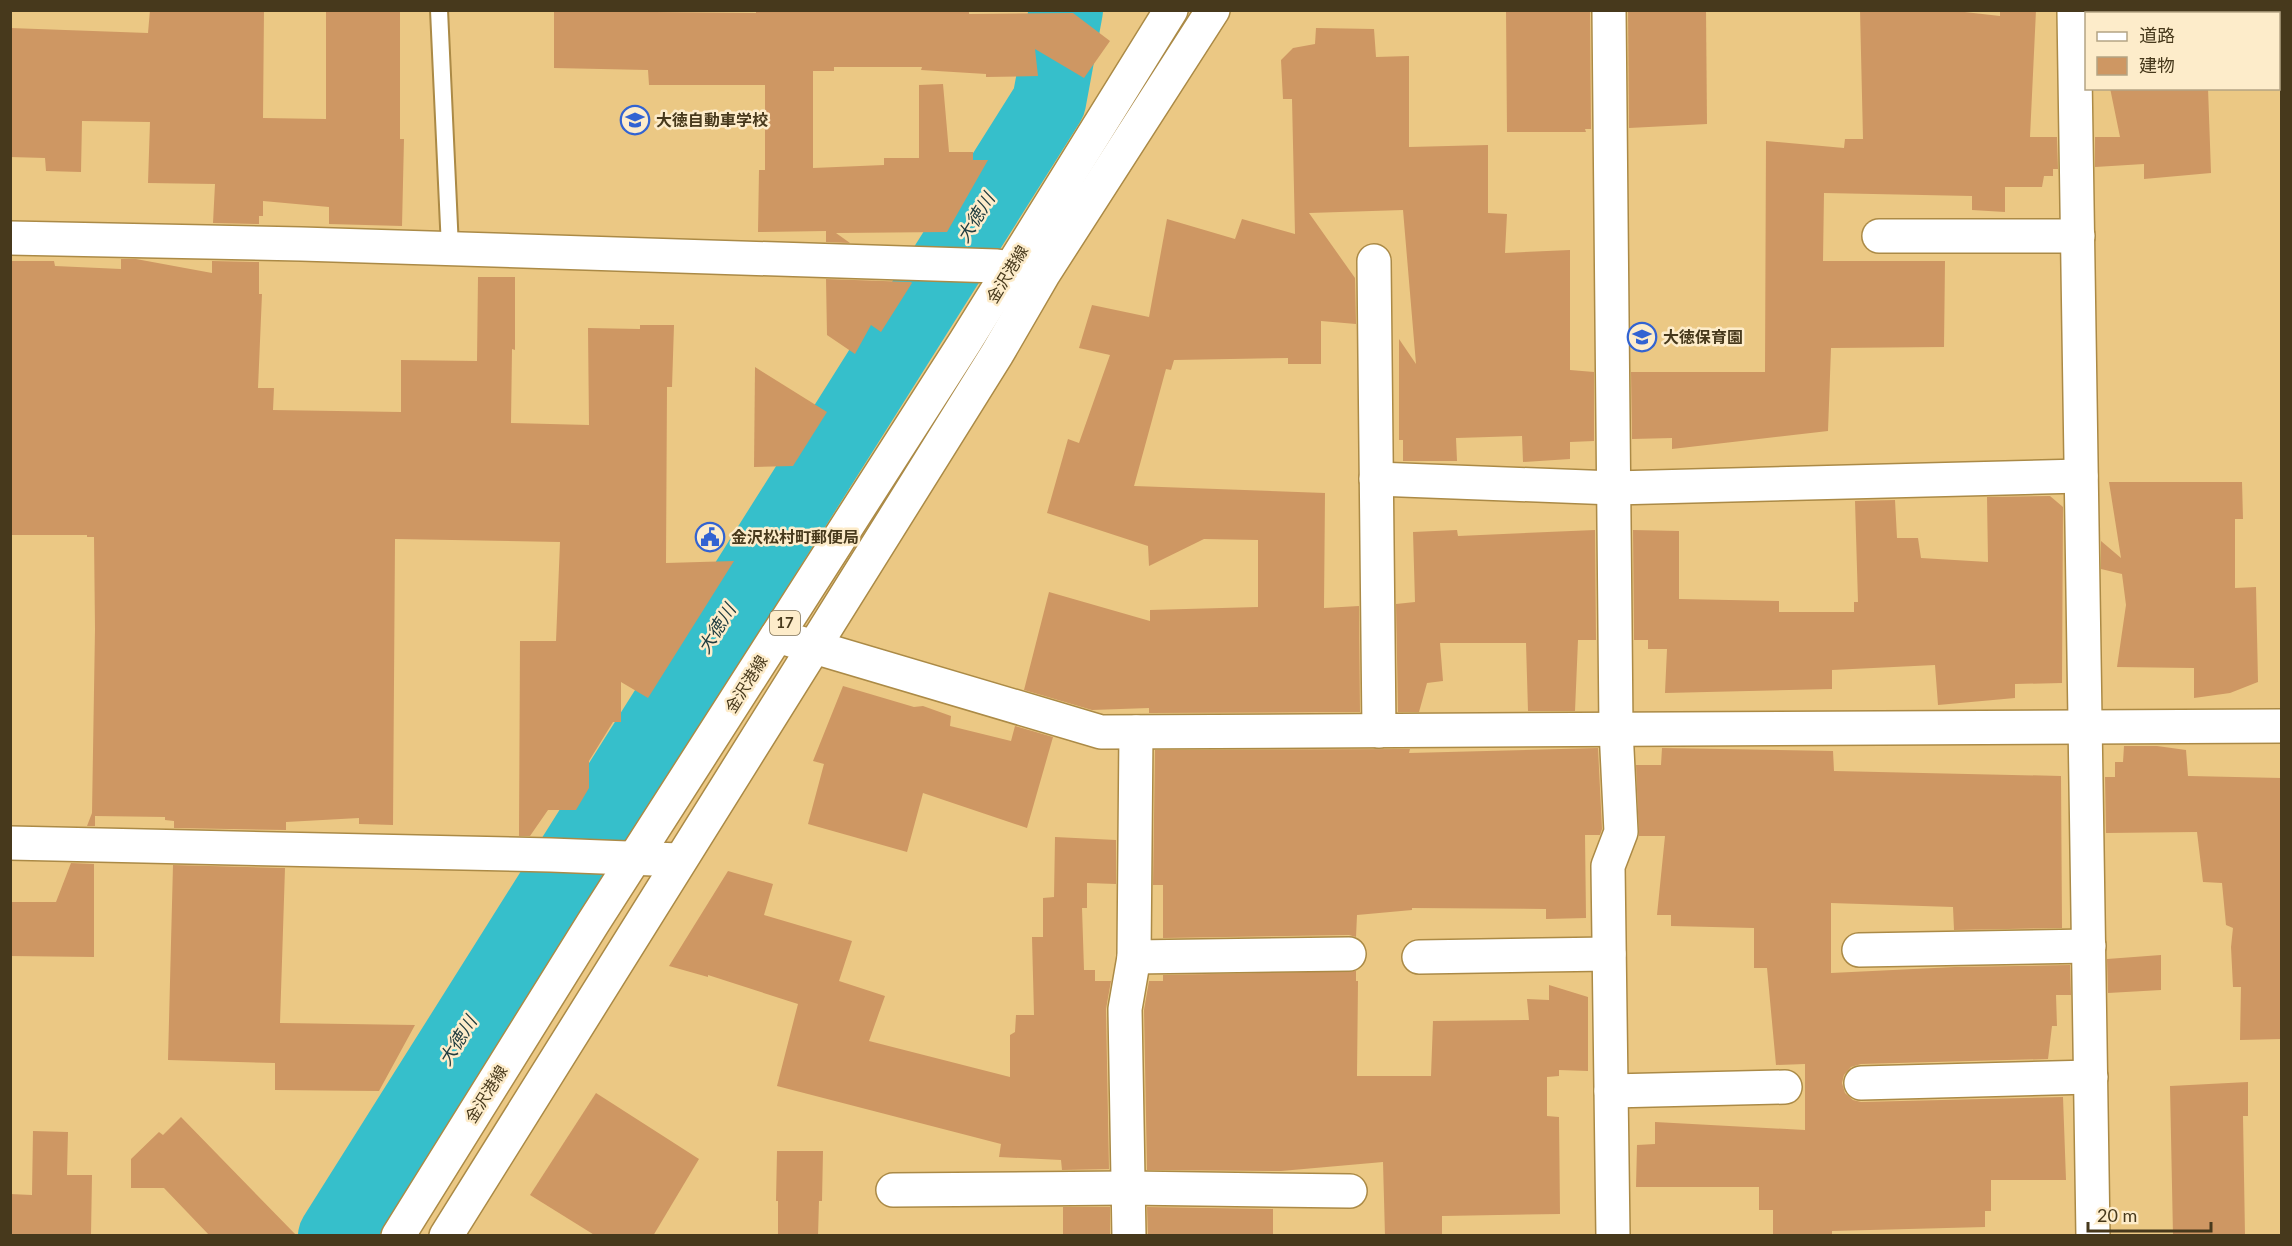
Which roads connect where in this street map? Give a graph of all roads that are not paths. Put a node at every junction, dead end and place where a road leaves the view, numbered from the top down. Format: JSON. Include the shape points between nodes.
{"nodes":[{"id":1,"x":439,"y":10,"type":"edge"},
{"id":2,"x":1171,"y":10,"type":"edge"},
{"id":3,"x":1214,"y":10,"type":"edge"},
{"id":4,"x":1609,"y":10,"type":"edge"},
{"id":5,"x":2074,"y":10,"type":"edge"},
{"id":6,"x":1879,"y":236,"type":"dead end"},
{"id":7,"x":2078,"y":236,"type":"junction"},
{"id":8,"x":10,"y":238,"type":"edge"},
{"id":9,"x":450,"y":249,"type":"junction"},
{"id":10,"x":1374,"y":261,"type":"dead end"},
{"id":11,"x":1010,"y":267,"type":"junction"},
{"id":12,"x":1044,"y":273,"type":"junction"},
{"id":13,"x":2081,"y":476,"type":"junction"},
{"id":14,"x":1376,"y":479,"type":"junction"},
{"id":15,"x":1614,"y":488,"type":"junction"},
{"id":16,"x":777,"y":636,"type":"junction"},
{"id":17,"x":813,"y":648,"type":"junction"},
{"id":18,"x":2282,"y":726,"type":"edge"},
{"id":19,"x":2086,"y":727,"type":"junction"},
{"id":20,"x":1616,"y":729,"type":"junction"},
{"id":21,"x":1379,"y":731,"type":"junction"},
{"id":22,"x":1136,"y":732,"type":"junction"},
{"id":23,"x":10,"y":843,"type":"edge"},
{"id":24,"x":636,"y":857,"type":"junction"},
{"id":25,"x":679,"y":860,"type":"junction"},
{"id":26,"x":2089,"y":946,"type":"junction"},
{"id":27,"x":1859,"y":950,"type":"dead end"},
{"id":28,"x":1349,"y":954,"type":"dead end"},
{"id":29,"x":1610,"y":954,"type":"junction"},
{"id":30,"x":1134,"y":957,"type":"junction"},
{"id":31,"x":1419,"y":957,"type":"dead end"},
{"id":32,"x":2091,"y":1077,"type":"junction"},
{"id":33,"x":1861,"y":1083,"type":"dead end"},
{"id":34,"x":1785,"y":1087,"type":"dead end"},
{"id":35,"x":1611,"y":1091,"type":"junction"},
{"id":36,"x":1128,"y":1188,"type":"junction"},
{"id":37,"x":893,"y":1190,"type":"dead end"},
{"id":38,"x":1350,"y":1191,"type":"dead end"},
{"id":39,"x":398,"y":1236,"type":"edge"},
{"id":40,"x":446,"y":1236,"type":"edge"},
{"id":41,"x":1129,"y":1236,"type":"edge"},
{"id":42,"x":1613,"y":1236,"type":"edge"},
{"id":43,"x":2093,"y":1236,"type":"edge"}],
"edges":[{"from":1,"to":9,"type":"lane"},
{"from":2,"to":11,"type":"street","name":"金沢港線","number":"17"},
{"from":3,"to":12,"type":"street","name":"金沢港線","number":"17"},
{"from":4,"to":15,"type":"street"},
{"from":5,"to":7,"type":"street"},
{"from":6,"to":7,"type":"street"},
{"from":7,"to":13,"type":"street"},
{"from":8,"to":9,"type":"street"},
{"from":9,"to":11,"type":"street"},
{"from":10,"to":14,"type":"street"},
{"from":11,"to":12,"type":"street"},
{"from":11,"to":16,"type":"street","name":"金沢港線","number":"17"},
{"from":12,"to":17,"type":"street","name":"金沢港線","number":"17"},
{"from":13,"to":15,"type":"street"},
{"from":13,"to":19,"type":"street"},
{"from":14,"to":15,"type":"street"},
{"from":14,"to":21,"type":"street"},
{"from":15,"to":20,"type":"street"},
{"from":16,"to":17,"type":"street"},
{"from":16,"to":24,"type":"street","name":"金沢港線","number":"17"},
{"from":17,"to":22,"type":"street","via":[[1101,732]]},
{"from":17,"to":25,"type":"street","name":"金沢港線","number":"17"},
{"from":18,"to":19,"type":"street"},
{"from":19,"to":20,"type":"street"},
{"from":19,"to":26,"type":"street"},
{"from":20,"to":21,"type":"street"},
{"from":20,"to":29,"type":"street","via":[[1621,832],[1608,866]]},
{"from":21,"to":22,"type":"street"},
{"from":22,"to":30,"type":"street"},
{"from":23,"to":24,"type":"street"},
{"from":24,"to":25,"type":"street"},
{"from":24,"to":39,"type":"street","name":"金沢港線","number":"17"},
{"from":25,"to":40,"type":"street","name":"金沢港線","number":"17"},
{"from":26,"to":27,"type":"street"},
{"from":26,"to":32,"type":"street"},
{"from":28,"to":30,"type":"street"},
{"from":29,"to":31,"type":"street"},
{"from":29,"to":35,"type":"street"},
{"from":30,"to":36,"type":"street","via":[[1125,1009]]},
{"from":32,"to":33,"type":"street"},
{"from":32,"to":43,"type":"street"},
{"from":34,"to":35,"type":"street"},
{"from":35,"to":42,"type":"street"},
{"from":36,"to":37,"type":"street"},
{"from":36,"to":38,"type":"street"},
{"from":36,"to":41,"type":"street"}]}
